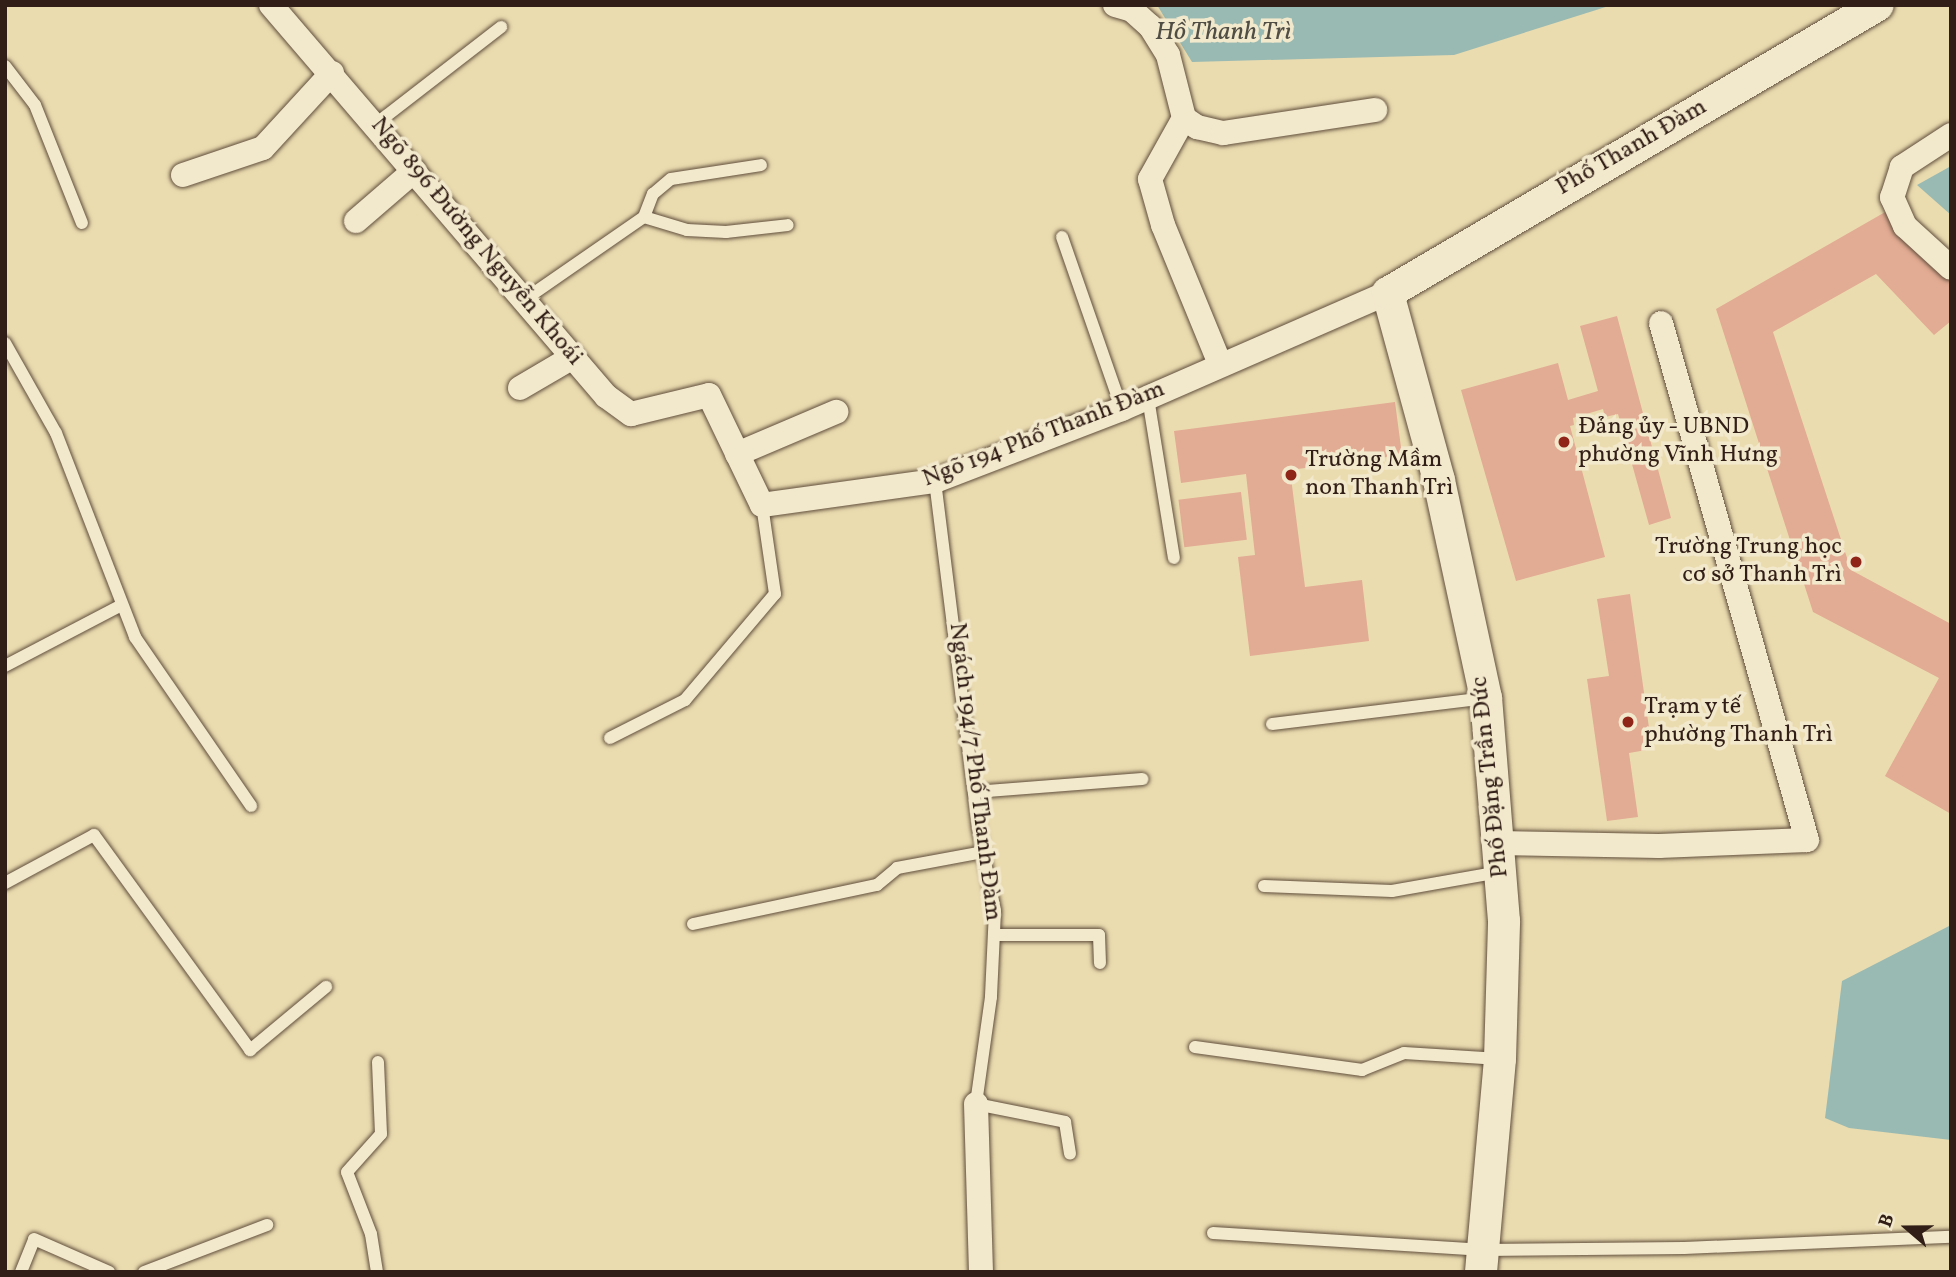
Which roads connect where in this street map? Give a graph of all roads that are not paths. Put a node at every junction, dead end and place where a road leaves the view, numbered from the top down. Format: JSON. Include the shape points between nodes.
{"nodes":[{"id":1,"x":271,"y":5,"type":"edge"},
{"id":2,"x":1115,"y":5,"type":"edge"},
{"id":3,"x":1878,"y":5,"type":"edge"},
{"id":4,"x":501,"y":27,"type":"dead end"},
{"id":5,"x":5,"y":66,"type":"edge"},
{"id":6,"x":332,"y":73,"type":"junction"},
{"id":7,"x":1376,"y":110,"type":"dead end"},
{"id":8,"x":1184,"y":118,"type":"junction"},
{"id":9,"x":377,"y":123,"type":"junction"},
{"id":10,"x":1951,"y":135,"type":"edge"},
{"id":11,"x":761,"y":165,"type":"dead end"},
{"id":12,"x":414,"y":171,"type":"junction"},
{"id":13,"x":183,"y":175,"type":"dead end"},
{"id":14,"x":644,"y":217,"type":"junction"},
{"id":15,"x":356,"y":221,"type":"dead end"},
{"id":16,"x":82,"y":223,"type":"dead end"},
{"id":17,"x":788,"y":225,"type":"dead end"},
{"id":18,"x":1062,"y":237,"type":"dead end"},
{"id":19,"x":1951,"y":268,"type":"edge"},
{"id":20,"x":1388,"y":293,"type":"junction"},
{"id":21,"x":524,"y":300,"type":"junction"},
{"id":22,"x":1661,"y":323,"type":"dead end"},
{"id":23,"x":5,"y":343,"type":"edge"},
{"id":24,"x":573,"y":357,"type":"junction"},
{"id":25,"x":1220,"y":364,"type":"junction"},
{"id":26,"x":520,"y":388,"type":"dead end"},
{"id":27,"x":1148,"y":398,"type":"junction"},
{"id":28,"x":1122,"y":408,"type":"junction"},
{"id":29,"x":836,"y":412,"type":"dead end"},
{"id":30,"x":737,"y":454,"type":"junction"},
{"id":31,"x":935,"y":481,"type":"junction"},
{"id":32,"x":762,"y":505,"type":"junction"},
{"id":33,"x":1174,"y":558,"type":"dead end"},
{"id":34,"x":120,"y":606,"type":"junction"},
{"id":35,"x":5,"y":666,"type":"edge"},
{"id":36,"x":1486,"y":698,"type":"junction"},
{"id":37,"x":1272,"y":724,"type":"dead end"},
{"id":38,"x":610,"y":738,"type":"dead end"},
{"id":39,"x":1142,"y":779,"type":"dead end"},
{"id":40,"x":974,"y":792,"type":"junction"},
{"id":41,"x":251,"y":806,"type":"dead end"},
{"id":42,"x":983,"y":852,"type":"junction"},
{"id":43,"x":1500,"y":857,"type":"junction"},
{"id":44,"x":5,"y":883,"type":"edge"},
{"id":45,"x":1264,"y":886,"type":"dead end"},
{"id":46,"x":693,"y":924,"type":"dead end"},
{"id":47,"x":994,"y":935,"type":"junction"},
{"id":48,"x":1100,"y":963,"type":"dead end"},
{"id":49,"x":326,"y":987,"type":"dead end"},
{"id":50,"x":1195,"y":1047,"type":"dead end"},
{"id":51,"x":1500,"y":1059,"type":"junction"},
{"id":52,"x":378,"y":1062,"type":"dead end"},
{"id":53,"x":976,"y":1104,"type":"junction"},
{"id":54,"x":1070,"y":1154,"type":"dead end"},
{"id":55,"x":267,"y":1225,"type":"dead end"},
{"id":56,"x":1213,"y":1233,"type":"dead end"},
{"id":57,"x":1951,"y":1237,"type":"edge"},
{"id":58,"x":1483,"y":1261,"type":"edge"},
{"id":59,"x":21,"y":1272,"type":"edge"},
{"id":60,"x":109,"y":1272,"type":"edge"},
{"id":61,"x":144,"y":1272,"type":"edge"},
{"id":62,"x":377,"y":1272,"type":"edge"},
{"id":63,"x":981,"y":1272,"type":"edge"}],
"edges":[{"from":1,"to":6,"type":"street","name":"Ngõ 896 Đường Nguyễn Khoái"},
{"from":2,"to":8,"type":"street","via":[[1132,10],[1168,55]]},
{"from":3,"to":20,"type":"street","name":"Phố Thanh Đàm"},
{"from":4,"to":9,"type":"lane"},
{"from":5,"to":16,"type":"lane","via":[[35,105]]},
{"from":6,"to":9,"type":"street","name":"Ngõ 896 Đường Nguyễn Khoái"},
{"from":6,"to":13,"type":"street","via":[[263,148]]},
{"from":7,"to":8,"type":"street","via":[[1223,133],[1197,127]]},
{"from":8,"to":25,"type":"street","via":[[1150,179],[1163,225]]},
{"from":9,"to":12,"type":"street","name":"Ngõ 896 Đường Nguyễn Khoái"},
{"from":10,"to":19,"type":"street","via":[[1902,167],[1892,197],[1905,226]]},
{"from":11,"to":14,"type":"lane","via":[[671,179],[653,194]]},
{"from":12,"to":15,"type":"street"},
{"from":12,"to":21,"type":"street","name":"Ngõ 896 Đường Nguyễn Khoái"},
{"from":14,"to":17,"type":"lane","via":[[687,230],[713,232]]},
{"from":14,"to":21,"type":"lane"},
{"from":18,"to":28,"type":"lane"},
{"from":20,"to":25,"type":"street","name":"Ngõ 194 Phố Thanh Đàm"},
{"from":20,"to":36,"type":"street","name":"Phố Đặng Trần Đức","via":[[1439,480]]},
{"from":21,"to":24,"type":"street","name":"Ngõ 896 Đường Nguyễn Khoái"},
{"from":22,"to":43,"type":"street","via":[[1807,840]]},
{"from":23,"to":34,"type":"lane","via":[[56,433]]},
{"from":24,"to":26,"type":"street"},
{"from":24,"to":30,"type":"street","name":"Ngõ 896 Đường Nguyễn Khoái","via":[[606,396],[632,414],[709,395]]},
{"from":25,"to":27,"type":"street","name":"Ngõ 194 Phố Thanh Đàm"},
{"from":27,"to":28,"type":"street","name":"Ngõ 194 Phố Thanh Đàm"},
{"from":27,"to":33,"type":"lane"},
{"from":28,"to":31,"type":"street","name":"Ngõ 194 Phố Thanh Đàm"},
{"from":29,"to":30,"type":"street"},
{"from":30,"to":32,"type":"street"},
{"from":31,"to":32,"type":"street","name":"Ngõ 194 Phố Thanh Đàm"},
{"from":31,"to":40,"type":"lane","name":"Ngách 194/7 Phố Thanh Đàm"},
{"from":32,"to":38,"type":"lane","via":[[775,594],[685,700]]},
{"from":34,"to":35,"type":"lane"},
{"from":34,"to":41,"type":"lane","via":[[170,692]]},
{"from":36,"to":37,"type":"lane"},
{"from":36,"to":43,"type":"street","name":"Phố Đặng Trần Đức"},
{"from":39,"to":40,"type":"lane"},
{"from":40,"to":42,"type":"lane","name":"Ngách 194/7 Phố Thanh Đàm"},
{"from":42,"to":46,"type":"lane","via":[[897,868],[877,884]]},
{"from":42,"to":47,"type":"lane","name":"Ngách 194/7 Phố Thanh Đàm","via":[[995,911]]},
{"from":43,"to":45,"type":"lane","via":[[1392,891]]},
{"from":43,"to":51,"type":"street","name":"Phố Đặng Trần Đức"},
{"from":44,"to":49,"type":"lane","via":[[94,835],[250,1050]]},
{"from":47,"to":48,"type":"lane","via":[[1099,935]]},
{"from":47,"to":53,"type":"lane","name":"Ngách 194/7 Phố Thanh Đàm"},
{"from":50,"to":51,"type":"lane","via":[[1362,1070],[1404,1053]]},
{"from":51,"to":58,"type":"street","name":"Phố Đặng Trần Đức"},
{"from":52,"to":62,"type":"lane","via":[[381,1135],[347,1172],[371,1234]]},
{"from":53,"to":54,"type":"lane","via":[[1065,1122]]},
{"from":53,"to":63,"type":"street","name":"Ngách 194/7 Phố Thanh Đàm"},
{"from":55,"to":61,"type":"lane"},
{"from":56,"to":58,"type":"lane"},
{"from":57,"to":58,"type":"lane"},
{"from":59,"to":60,"type":"lane","via":[[34,1239]]}]}
